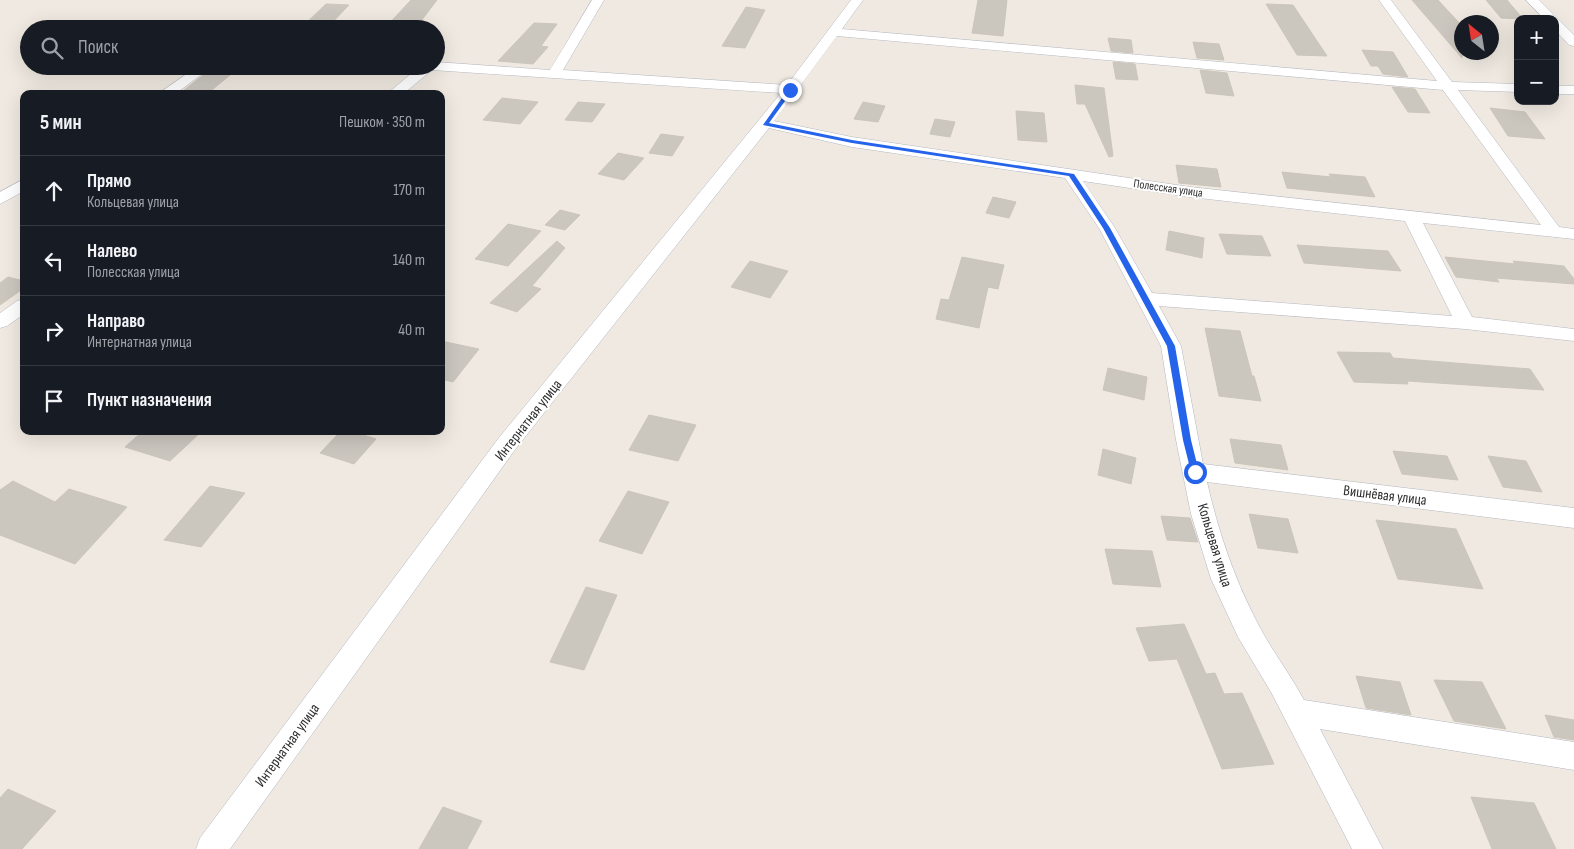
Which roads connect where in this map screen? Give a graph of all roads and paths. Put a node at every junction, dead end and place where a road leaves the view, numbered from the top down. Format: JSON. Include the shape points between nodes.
{"nodes":[{"id":1,"x":598,"y":0,"type":"edge"},
{"id":2,"x":857,"y":0,"type":"edge"},
{"id":3,"x":1385,"y":0,"type":"edge"},
{"id":4,"x":1532,"y":0,"type":"edge"},
{"id":5,"x":1547,"y":15,"type":"edge"},
{"id":6,"x":1559,"y":27,"type":"edge"},
{"id":7,"x":835,"y":32,"type":"junction"},
{"id":8,"x":1574,"y":42,"type":"edge"},
{"id":9,"x":445,"y":67,"type":"edge"},
{"id":10,"x":555,"y":73,"type":"junction"},
{"id":11,"x":194,"y":75,"type":"edge"},
{"id":12,"x":418,"y":75,"type":"edge"},
{"id":13,"x":1448,"y":86,"type":"junction"},
{"id":14,"x":1514,"y":88,"type":"edge"},
{"id":15,"x":171,"y":90,"type":"edge"},
{"id":16,"x":399,"y":90,"type":"edge"},
{"id":17,"x":790,"y":90,"type":"junction"},
{"id":18,"x":1559,"y":90,"type":"edge"},
{"id":19,"x":1574,"y":90,"type":"edge"},
{"id":20,"x":765,"y":124,"type":"junction"},
{"id":21,"x":1071,"y":175,"type":"junction"},
{"id":22,"x":20,"y":186,"type":"edge"},
{"id":23,"x":0,"y":199,"type":"edge"},
{"id":24,"x":1411,"y":215,"type":"junction"},
{"id":25,"x":1554,"y":232,"type":"junction"},
{"id":26,"x":1574,"y":234,"type":"edge"},
{"id":27,"x":1146,"y":300,"type":"junction"},
{"id":28,"x":20,"y":308,"type":"edge"},
{"id":29,"x":0,"y":322,"type":"edge"},
{"id":30,"x":1465,"y":323,"type":"junction"},
{"id":31,"x":1574,"y":335,"type":"edge"},
{"id":32,"x":1195,"y":472,"type":"junction"},
{"id":33,"x":1574,"y":518,"type":"edge"},
{"id":34,"x":1297,"y":712,"type":"junction"},
{"id":35,"x":1574,"y":756,"type":"edge"},
{"id":36,"x":211,"y":849,"type":"edge"},
{"id":37,"x":1368,"y":849,"type":"edge"}],
"edges":[{"from":1,"to":10,"type":"street"},
{"from":2,"to":7,"type":"street","name":"Интернатная улица"},
{"from":3,"to":13,"type":"street"},
{"from":4,"to":5,"type":"street"},
{"from":6,"to":8,"type":"street"},
{"from":7,"to":13,"type":"street"},
{"from":7,"to":17,"type":"street","name":"Интернатная улица"},
{"from":9,"to":10,"type":"street"},
{"from":10,"to":17,"type":"street"},
{"from":11,"to":15,"type":"street"},
{"from":12,"to":16,"type":"street"},
{"from":13,"to":14,"type":"street"},
{"from":13,"to":25,"type":"street"},
{"from":17,"to":20,"type":"street","name":"Интернатная улица"},
{"from":18,"to":19,"type":"street"},
{"from":20,"to":21,"type":"street","name":"Полесская улица","via":[[852,142]]},
{"from":20,"to":36,"type":"street","name":"Интернатная улица","via":[[506,445]]},
{"from":21,"to":24,"type":"street","name":"Полесская улица","via":[[1190,192]]},
{"from":21,"to":27,"type":"street","name":"Кольцевая улица","via":[[1107,228]]},
{"from":22,"to":23,"type":"street"},
{"from":24,"to":25,"type":"street","name":"Полесская улица"},
{"from":24,"to":30,"type":"street"},
{"from":25,"to":26,"type":"street","name":"Полесская улица"},
{"from":27,"to":30,"type":"street"},
{"from":27,"to":32,"type":"street","name":"Кольцевая улица","via":[[1171,346]]},
{"from":28,"to":29,"type":"street"},
{"from":30,"to":31,"type":"street"},
{"from":32,"to":33,"type":"street","name":"Вишнёвая улица"},
{"from":32,"to":34,"type":"street","name":"Кольцевая улица","via":[[1203,514],[1223,579],[1247,629]]},
{"from":34,"to":35,"type":"street"},
{"from":34,"to":37,"type":"street","name":"Кольцевая улица"}]}
